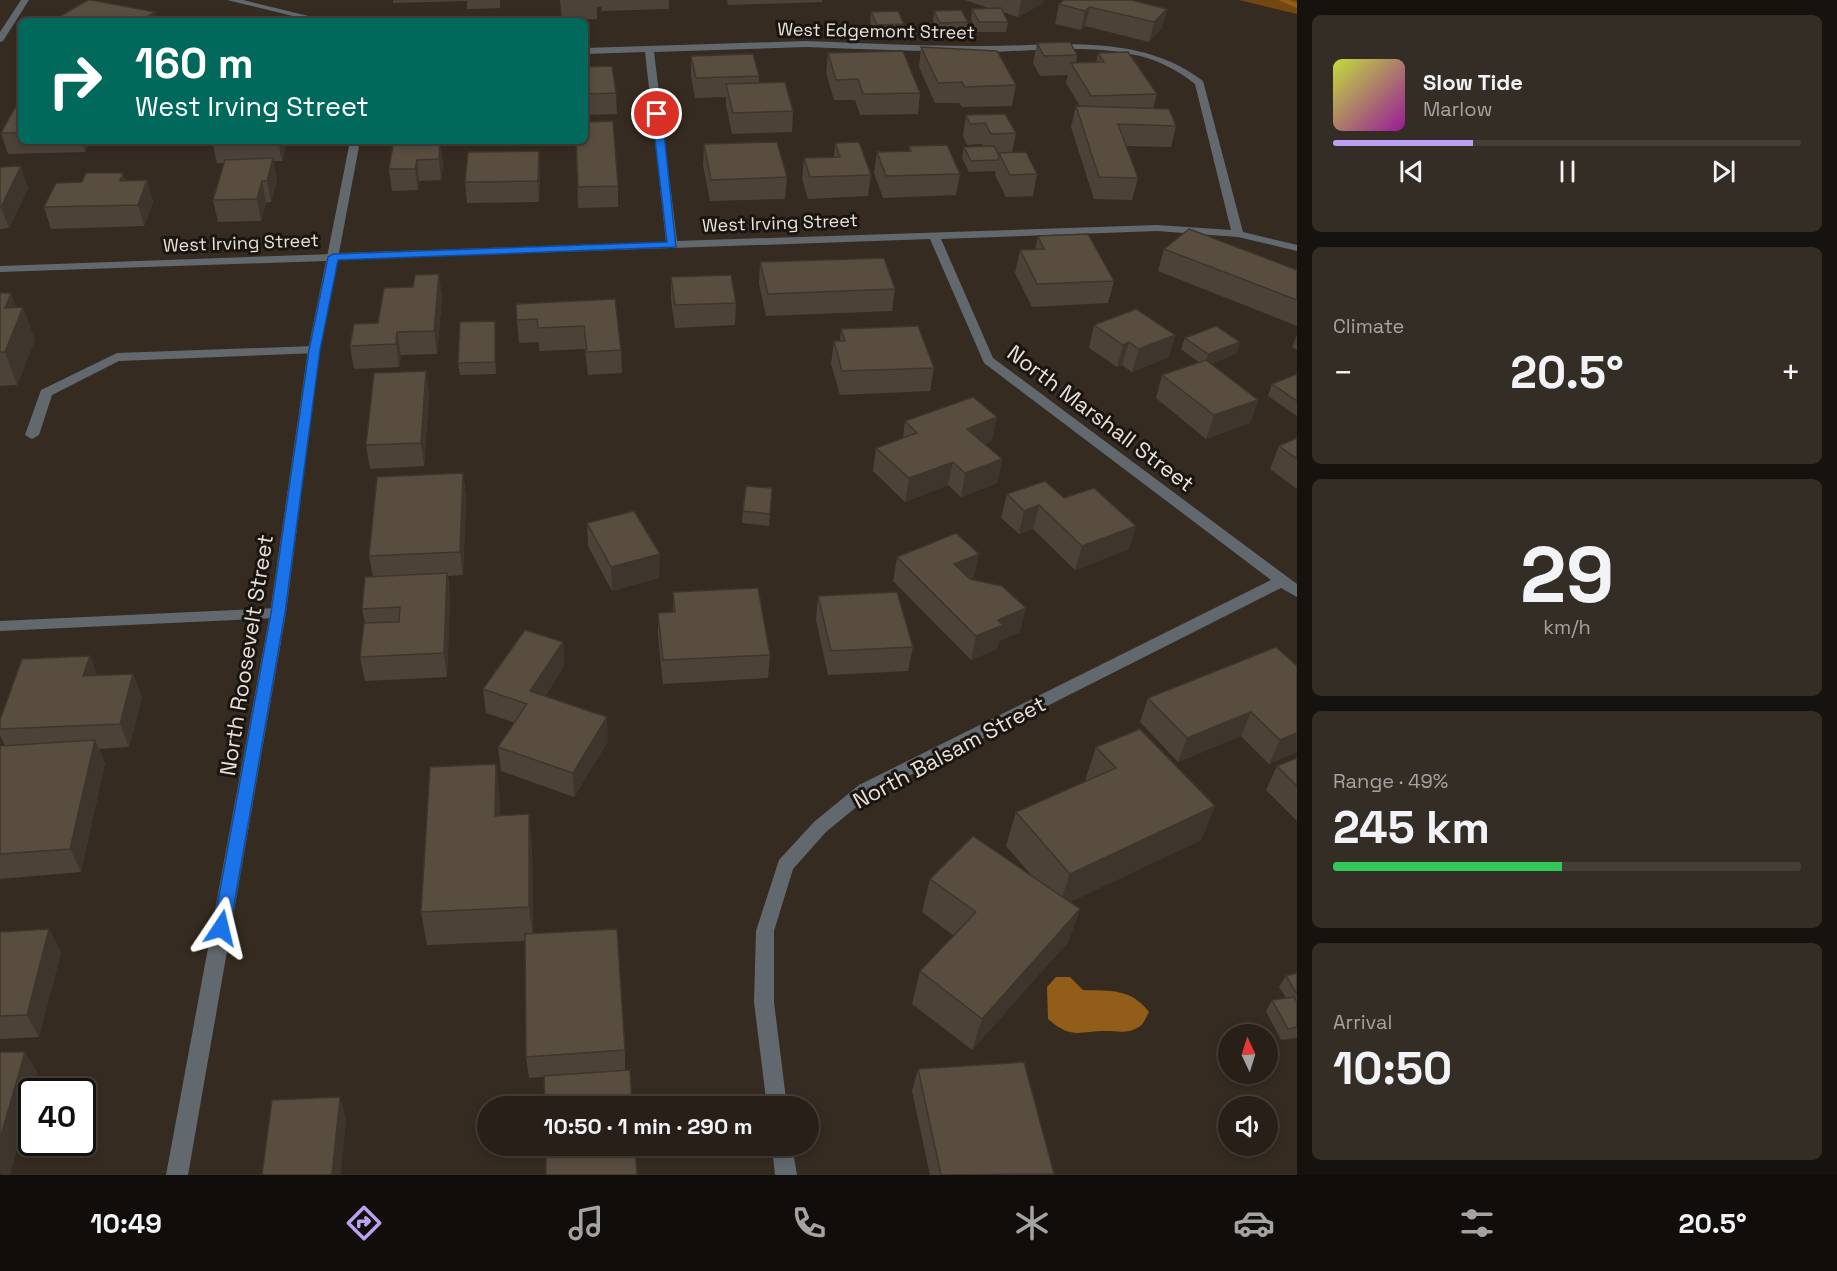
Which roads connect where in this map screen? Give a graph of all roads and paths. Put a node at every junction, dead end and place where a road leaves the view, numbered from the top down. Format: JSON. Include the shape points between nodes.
{"nodes":[{"id":1,"x":25,"y":0,"type":"edge"},
{"id":2,"x":231,"y":0,"type":"edge"},
{"id":3,"x":312,"y":18,"type":"edge"},
{"id":4,"x":0,"y":39,"type":"edge"},
{"id":5,"x":649,"y":49,"type":"junction"},
{"id":6,"x":588,"y":51,"type":"edge"},
{"id":7,"x":354,"y":144,"type":"edge"},
{"id":8,"x":1238,"y":234,"type":"junction"},
{"id":9,"x":934,"y":235,"type":"junction"},
{"id":10,"x":672,"y":244,"type":"junction"},
{"id":11,"x":1297,"y":248,"type":"edge"},
{"id":12,"x":333,"y":257,"type":"junction"},
{"id":13,"x":0,"y":269,"type":"edge"},
{"id":14,"x":314,"y":350,"type":"junction"},
{"id":15,"x":33,"y":435,"type":"dead end"},
{"id":16,"x":1282,"y":581,"type":"junction"},
{"id":17,"x":1297,"y":592,"type":"edge"},
{"id":18,"x":278,"y":613,"type":"junction"},
{"id":19,"x":0,"y":626,"type":"edge"},
{"id":20,"x":776,"y":1096,"type":"edge"},
{"id":21,"x":783,"y":1156,"type":"edge"},
{"id":22,"x":177,"y":1175,"type":"edge"},
{"id":23,"x":786,"y":1175,"type":"edge"}],
"edges":[{"from":1,"to":4,"type":"street"},
{"from":2,"to":3,"type":"street"},
{"from":5,"to":6,"type":"street","name":"West Edgemont Street"},
{"from":5,"to":8,"type":"street","name":"West Edgemont Street","via":[[806,44],[974,49],[1085,47],[1132,51],[1165,61],[1200,83]]},
{"from":5,"to":10,"type":"street"},
{"from":7,"to":12,"type":"street","name":"North Roosevelt Street"},
{"from":8,"to":9,"type":"street","name":"West Irving Street","via":[[1157,228]]},
{"from":8,"to":11,"type":"street","name":"West Irving Street"},
{"from":9,"to":10,"type":"street","name":"West Irving Street"},
{"from":9,"to":16,"type":"street","name":"North Marshall Street","via":[[988,360]]},
{"from":10,"to":12,"type":"street","name":"West Irving Street"},
{"from":12,"to":13,"type":"street","name":"West Irving Street"},
{"from":12,"to":14,"type":"street","name":"North Roosevelt Street"},
{"from":14,"to":15,"type":"street","via":[[117,357],[46,393]]},
{"from":14,"to":18,"type":"street","name":"North Roosevelt Street"},
{"from":16,"to":17,"type":"street","name":"North Marshall Street"},
{"from":16,"to":20,"type":"street","name":"North Balsam Street","via":[[865,790],[820,827],[785,865],[765,931],[764,1002]]},
{"from":18,"to":19,"type":"street"},
{"from":18,"to":22,"type":"street","name":"North Roosevelt Street"},
{"from":21,"to":23,"type":"street"}]}
